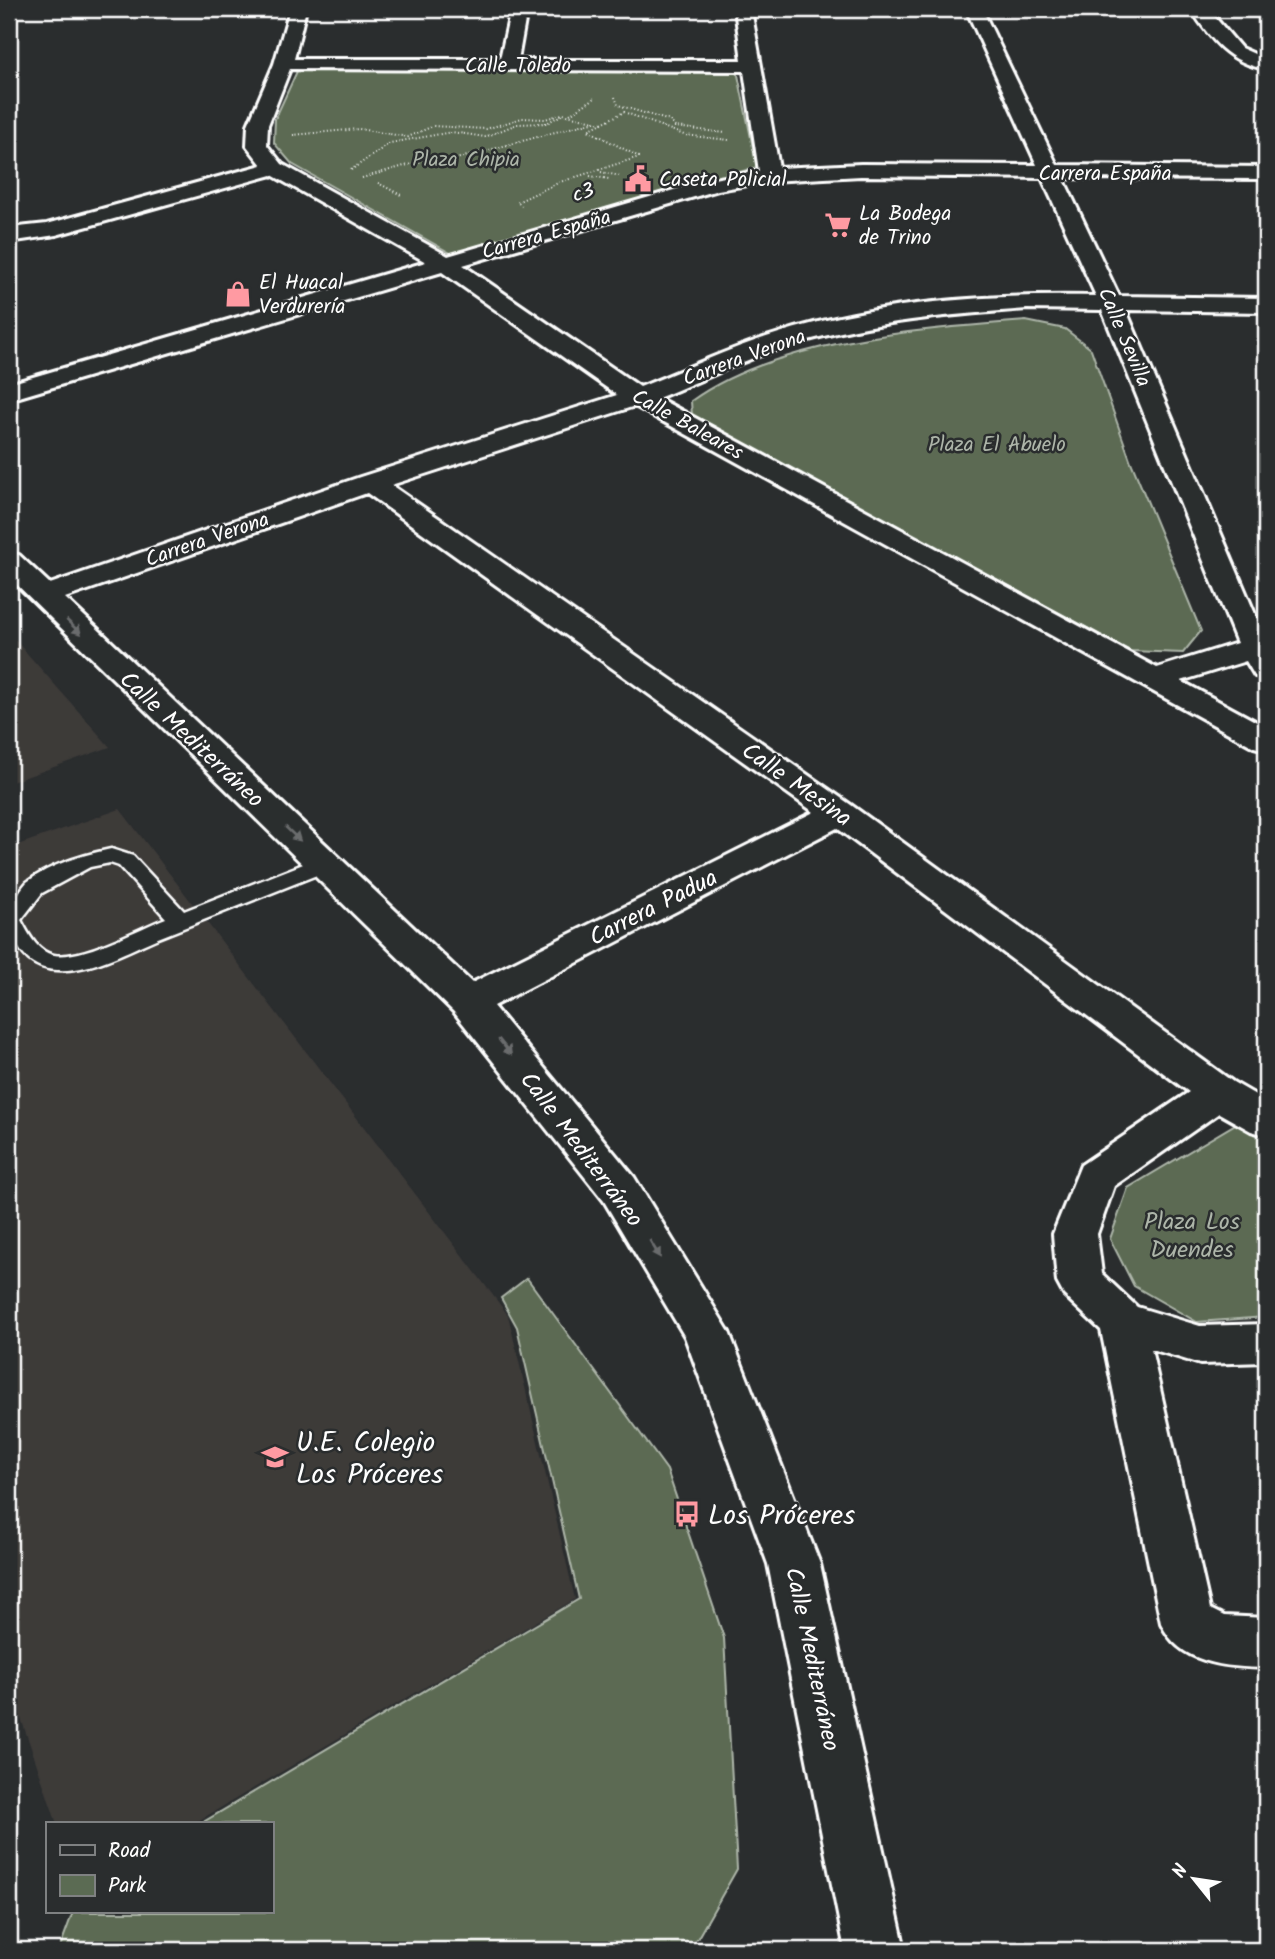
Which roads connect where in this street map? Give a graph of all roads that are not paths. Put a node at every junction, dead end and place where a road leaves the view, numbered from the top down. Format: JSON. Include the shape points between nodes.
{"nodes":[{"id":1,"x":298,"y":9,"type":"edge"},
{"id":2,"x":519,"y":9,"type":"edge"},
{"id":3,"x":743,"y":9,"type":"edge"},
{"id":4,"x":975,"y":9,"type":"edge"},
{"id":5,"x":1199,"y":9,"type":"edge"},
{"id":6,"x":283,"y":64,"type":"junction"},
{"id":7,"x":1266,"y":64,"type":"edge"},
{"id":8,"x":509,"y":65,"type":"junction"},
{"id":9,"x":752,"y":66,"type":"junction"},
{"id":10,"x":275,"y":168,"type":"junction"},
{"id":11,"x":1049,"y":173,"type":"junction"},
{"id":12,"x":1266,"y":173,"type":"edge"},
{"id":13,"x":770,"y":174,"type":"junction"},
{"id":14,"x":9,"y":236,"type":"edge"},
{"id":15,"x":446,"y":264,"type":"junction"},
{"id":16,"x":1111,"y":303,"type":"junction"},
{"id":17,"x":1266,"y":304,"type":"edge"},
{"id":18,"x":9,"y":392,"type":"edge"},
{"id":19,"x":637,"y":397,"type":"junction"},
{"id":20,"x":370,"y":483,"type":"junction"},
{"id":21,"x":9,"y":561,"type":"edge"},
{"id":22,"x":43,"y":596,"type":"junction"},
{"id":23,"x":1260,"y":659,"type":"edge"},
{"id":24,"x":1154,"y":679,"type":"junction"},
{"id":25,"x":1266,"y":740,"type":"edge"},
{"id":26,"x":839,"y":813,"type":"junction"},
{"id":27,"x":324,"y":864,"type":"junction"},
{"id":28,"x":181,"y":921,"type":"junction"},
{"id":29,"x":468,"y":1002,"type":"junction"},
{"id":30,"x":1217,"y":1093,"type":"junction"},
{"id":31,"x":1266,"y":1119,"type":"edge"},
{"id":32,"x":1122,"y":1321,"type":"junction"},
{"id":33,"x":1266,"y":1343,"type":"edge"},
{"id":34,"x":1266,"y":1643,"type":"edge"},
{"id":35,"x":875,"y":1950,"type":"edge"}],
"edges":[{"from":1,"to":6,"type":"street","name":"Calle Baleares"},
{"from":2,"to":8,"type":"street"},
{"from":3,"to":9,"type":"street"},
{"from":4,"to":11,"type":"street","name":"Calle Sevilla"},
{"from":5,"to":7,"type":"street","via":[[1232,53]]},
{"from":6,"to":8,"type":"street","name":"Calle Toledo"},
{"from":6,"to":10,"type":"street","name":"Calle Baleares","via":[[258,125],[257,146]]},
{"from":8,"to":9,"type":"street","name":"Calle Toledo"},
{"from":9,"to":13,"type":"street"},
{"from":10,"to":14,"type":"street","via":[[48,230]]},
{"from":10,"to":15,"type":"street","name":"Calle Baleares"},
{"from":11,"to":12,"type":"street","name":"Carrera España"},
{"from":11,"to":13,"type":"street","name":"Carrera España","via":[[861,170]]},
{"from":11,"to":16,"type":"street","name":"Calle Sevilla"},
{"from":13,"to":15,"type":"street","name":"Carrera España","via":[[715,184]]},
{"from":15,"to":18,"type":"street","name":"Carrera España"},
{"from":15,"to":19,"type":"street","name":"Calle Baleares"},
{"from":16,"to":17,"type":"street","name":"Carrera Verona"},
{"from":16,"to":19,"type":"street","name":"Carrera Verona","via":[[1027,302],[922,310],[851,322],[787,338]]},
{"from":16,"to":23,"type":"street","name":"Calle Sevilla"},
{"from":19,"to":20,"type":"street","name":"Carrera Verona"},
{"from":19,"to":24,"type":"street","name":"Calle Baleares"},
{"from":20,"to":22,"type":"street","name":"Carrera Verona"},
{"from":20,"to":26,"type":"street","name":"Calle Mesina"},
{"from":21,"to":22,"type":"street","name":"Calle Mediterráneo"},
{"from":22,"to":27,"type":"street","name":"Calle Mediterráneo","one_way":true},
{"from":23,"to":24,"type":"street"},
{"from":24,"to":25,"type":"street","name":"Calle Baleares"},
{"from":26,"to":29,"type":"street","name":"Carrera Padua"},
{"from":26,"to":30,"type":"street","name":"Calle Mesina"},
{"from":27,"to":28,"type":"lane"},
{"from":27,"to":29,"type":"street","name":"Calle Mediterráneo"},
{"from":28,"to":28,"type":"lane","via":[[69,964],[43,962],[22,945],[10,920],[34,888],[84,861],[111,856],[126,861]]},
{"from":29,"to":35,"type":"street","name":"Calle Mediterráneo","one_way":true,"via":[[619,1189],[706,1332],[794,1564]]},
{"from":30,"to":31,"type":"street","name":"Calle Mesina"},
{"from":30,"to":32,"type":"street","via":[[1096,1177],[1075,1234],[1080,1282]]},
{"from":32,"to":33,"type":"street","via":[[1200,1345]]},
{"from":32,"to":34,"type":"street","via":[[1187,1623],[1201,1636],[1216,1641]]}]}
